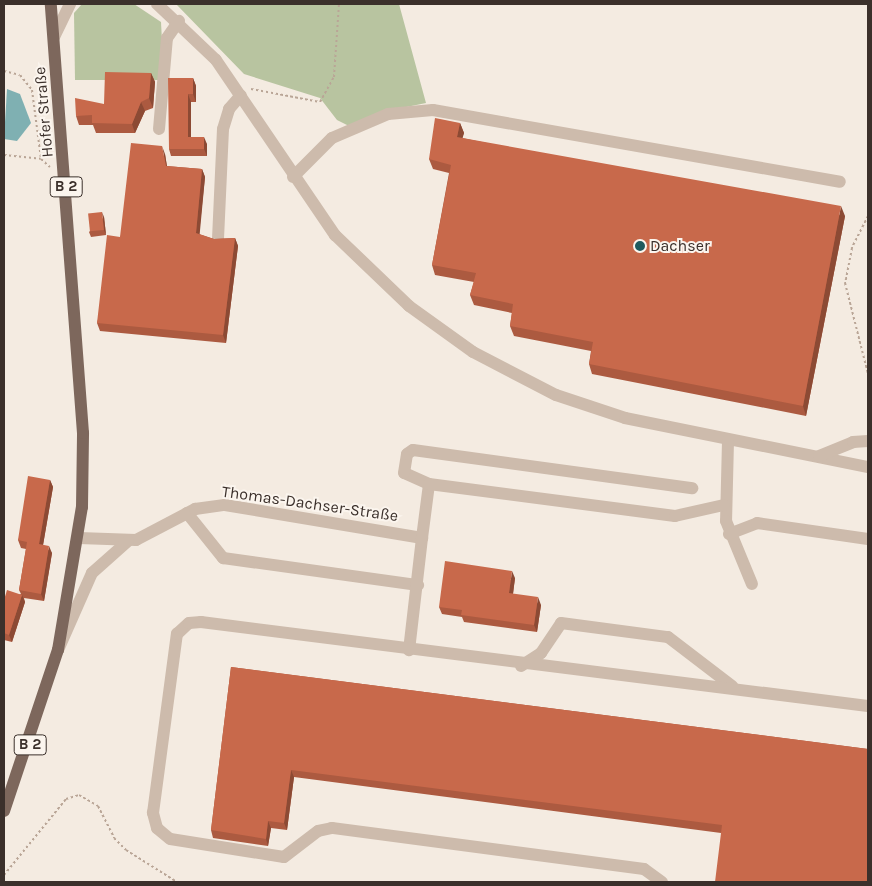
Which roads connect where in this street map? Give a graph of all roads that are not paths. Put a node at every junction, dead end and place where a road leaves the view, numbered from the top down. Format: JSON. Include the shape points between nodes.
{"nodes":[{"id":1,"x":52,"y":4,"type":"edge"},
{"id":2,"x":70,"y":4,"type":"edge"},
{"id":3,"x":158,"y":4,"type":"edge"},
{"id":4,"x":179,"y":20,"type":"junction"},
{"id":5,"x":54,"y":37,"type":"junction"},
{"id":6,"x":238,"y":91,"type":"junction"},
{"id":7,"x":159,"y":129,"type":"dead end"},
{"id":8,"x":293,"y":177,"type":"junction"},
{"id":9,"x":840,"y":182,"type":"dead end"},
{"id":10,"x":218,"y":239,"type":"edge"},
{"id":11,"x":728,"y":441,"type":"junction"},
{"id":12,"x":868,"y":441,"type":"edge"},
{"id":13,"x":816,"y":457,"type":"junction"},
{"id":14,"x":868,"y":467,"type":"edge"},
{"id":15,"x":429,"y":484,"type":"junction"},
{"id":16,"x":692,"y":488,"type":"dead end"},
{"id":17,"x":724,"y":505,"type":"junction"},
{"id":18,"x":187,"y":513,"type":"junction"},
{"id":19,"x":730,"y":534,"type":"junction"},
{"id":20,"x":79,"y":538,"type":"junction"},
{"id":21,"x":422,"y":538,"type":"junction"},
{"id":22,"x":868,"y":539,"type":"edge"},
{"id":23,"x":128,"y":541,"type":"junction"},
{"id":24,"x":752,"y":584,"type":"dead end"},
{"id":25,"x":418,"y":585,"type":"junction"},
{"id":26,"x":58,"y":650,"type":"junction"},
{"id":27,"x":409,"y":650,"type":"junction"},
{"id":28,"x":521,"y":666,"type":"junction"},
{"id":29,"x":732,"y":686,"type":"junction"},
{"id":30,"x":868,"y":706,"type":"edge"},
{"id":31,"x":4,"y":811,"type":"edge"},
{"id":32,"x":662,"y":882,"type":"edge"}],
"edges":[{"from":1,"to":5,"type":"main road","name":"Hofer Straße","number":"B 2"},
{"from":2,"to":5,"type":"street"},
{"from":3,"to":4,"type":"street"},
{"from":4,"to":6,"type":"street"},
{"from":4,"to":7,"type":"street","via":[[167,38]]},
{"from":5,"to":20,"type":"main road","name":"Hofer Straße","number":"B 2","via":[[83,433]]},
{"from":6,"to":8,"type":"street"},
{"from":6,"to":10,"type":"street","via":[[223,129]]},
{"from":8,"to":9,"type":"street","via":[[332,138],[388,114],[433,110]]},
{"from":8,"to":11,"type":"street","via":[[359,261],[427,321],[473,352],[573,402]]},
{"from":11,"to":13,"type":"street"},
{"from":11,"to":17,"type":"street"},
{"from":12,"to":13,"type":"street","via":[[853,442]]},
{"from":13,"to":14,"type":"street"},
{"from":15,"to":16,"type":"street","via":[[404,473],[407,454],[413,450]]},
{"from":15,"to":17,"type":"street","via":[[675,516]]},
{"from":15,"to":21,"type":"street"},
{"from":17,"to":19,"type":"street"},
{"from":18,"to":21,"type":"street","name":"Thomas-Dachser-Straße","via":[[225,506]]},
{"from":18,"to":23,"type":"street","name":"Thomas-Dachser-Straße"},
{"from":18,"to":25,"type":"street","via":[[223,558]]},
{"from":19,"to":22,"type":"street","via":[[757,523]]},
{"from":19,"to":24,"type":"street"},
{"from":20,"to":23,"type":"street"},
{"from":20,"to":26,"type":"main road","number":"B 2"},
{"from":21,"to":25,"type":"street"},
{"from":23,"to":26,"type":"street","via":[[92,573]]},
{"from":25,"to":27,"type":"street"},
{"from":26,"to":31,"type":"main road","number":"B 2"},
{"from":27,"to":28,"type":"street"},
{"from":27,"to":32,"type":"street","via":[[201,622],[184,625],[178,634],[173,658],[152,813],[157,828],[178,842],[277,857],[332,828],[644,864]]},
{"from":28,"to":29,"type":"street"},
{"from":28,"to":29,"type":"street","via":[[541,653],[561,623],[668,637]]},
{"from":29,"to":30,"type":"street"}]}
